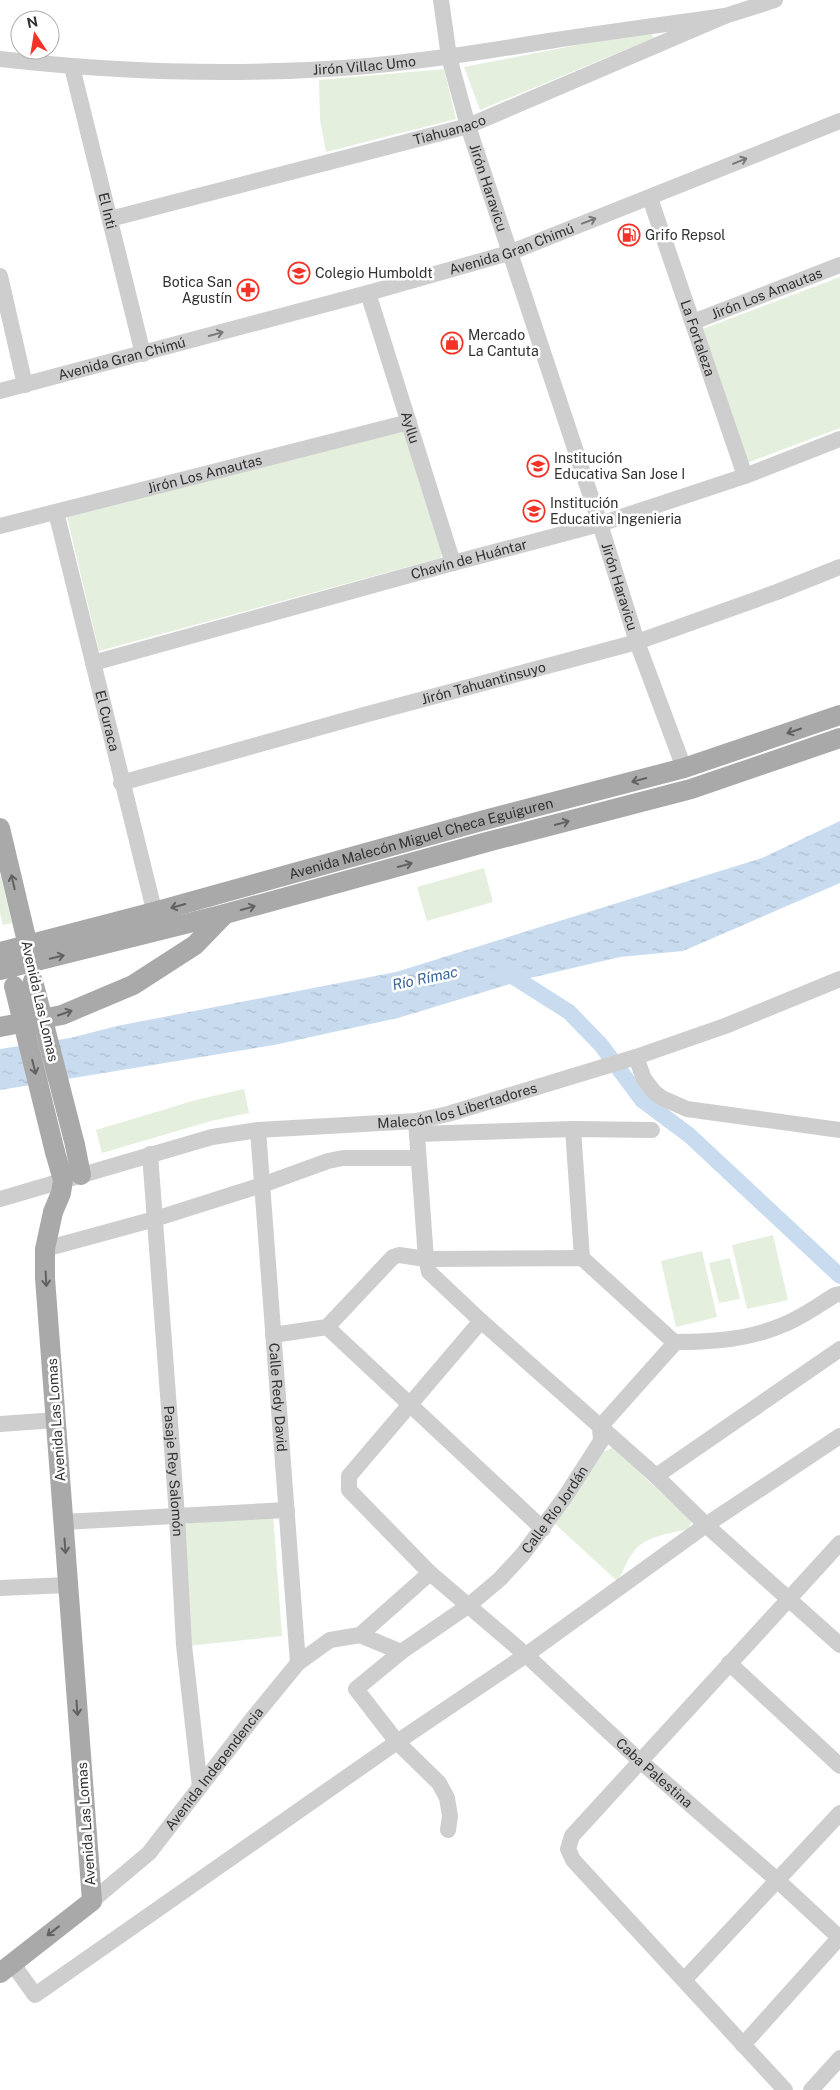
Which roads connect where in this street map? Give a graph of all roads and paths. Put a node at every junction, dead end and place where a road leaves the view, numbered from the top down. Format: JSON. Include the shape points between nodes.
{"nodes":[{"id":1,"x":441,"y":0,"type":"edge"},
{"id":2,"x":775,"y":0,"type":"edge"},
{"id":3,"x":725,"y":16,"type":"junction"},
{"id":4,"x":449,"y":57,"type":"junction"},
{"id":5,"x":0,"y":60,"type":"edge"},
{"id":6,"x":72,"y":67,"type":"junction"},
{"id":7,"x":840,"y":121,"type":"edge"},
{"id":8,"x":468,"y":126,"type":"junction"},
{"id":9,"x":650,"y":198,"type":"junction"},
{"id":10,"x":110,"y":219,"type":"junction"},
{"id":11,"x":509,"y":253,"type":"junction"},
{"id":12,"x":840,"y":265,"type":"edge"},
{"id":13,"x":0,"y":276,"type":"edge"},
{"id":14,"x":368,"y":293,"type":"junction"},
{"id":15,"x":693,"y":322,"type":"junction"},
{"id":16,"x":143,"y":354,"type":"junction"},
{"id":17,"x":25,"y":385,"type":"junction"},
{"id":18,"x":0,"y":391,"type":"edge"},
{"id":19,"x":409,"y":422,"type":"junction"},
{"id":20,"x":840,"y":439,"type":"edge"},
{"id":21,"x":745,"y":476,"type":"junction"},
{"id":22,"x":56,"y":512,"type":"junction"},
{"id":23,"x":600,"y":524,"type":"junction"},
{"id":24,"x":0,"y":526,"type":"edge"},
{"id":25,"x":453,"y":563,"type":"junction"},
{"id":26,"x":840,"y":567,"type":"edge"},
{"id":27,"x":637,"y":642,"type":"junction"},
{"id":28,"x":92,"y":664,"type":"junction"},
{"id":29,"x":840,"y":715,"type":"edge"},
{"id":30,"x":840,"y":738,"type":"edge"},
{"id":31,"x":684,"y":768,"type":"junction"},
{"id":32,"x":121,"y":783,"type":"junction"},
{"id":33,"x":0,"y":828,"type":"edge"},
{"id":34,"x":225,"y":914,"type":"junction"},
{"id":35,"x":156,"y":922,"type":"junction"},
{"id":36,"x":4,"y":963,"type":"edge"},
{"id":37,"x":30,"y":964,"type":"junction"},
{"id":38,"x":839,"y":984,"type":"edge"},
{"id":39,"x":0,"y":1027,"type":"edge"},
{"id":40,"x":633,"y":1058,"type":"junction"},
{"id":41,"x":417,"y":1127,"type":"junction"},
{"id":42,"x":573,"y":1129,"type":"junction"},
{"id":43,"x":258,"y":1130,"type":"junction"},
{"id":44,"x":652,"y":1130,"type":"dead end"},
{"id":45,"x":840,"y":1130,"type":"edge"},
{"id":46,"x":150,"y":1154,"type":"junction"},
{"id":47,"x":418,"y":1158,"type":"junction"},
{"id":48,"x":72,"y":1177,"type":"junction"},
{"id":49,"x":262,"y":1185,"type":"junction"},
{"id":50,"x":0,"y":1199,"type":"edge"},
{"id":51,"x":155,"y":1219,"type":"junction"},
{"id":52,"x":45,"y":1249,"type":"junction"},
{"id":53,"x":582,"y":1258,"type":"junction"},
{"id":54,"x":426,"y":1259,"type":"junction"},
{"id":55,"x":840,"y":1294,"type":"edge"},
{"id":56,"x":481,"y":1321,"type":"junction"},
{"id":57,"x":327,"y":1327,"type":"junction"},
{"id":58,"x":274,"y":1335,"type":"junction"},
{"id":59,"x":674,"y":1342,"type":"junction"},
{"id":60,"x":840,"y":1349,"type":"edge"},
{"id":61,"x":410,"y":1406,"type":"junction"},
{"id":62,"x":56,"y":1420,"type":"junction"},
{"id":63,"x":0,"y":1424,"type":"edge"},
{"id":64,"x":600,"y":1426,"type":"junction"},
{"id":65,"x":840,"y":1436,"type":"edge"},
{"id":66,"x":656,"y":1476,"type":"junction"},
{"id":67,"x":287,"y":1510,"type":"junction"},
{"id":68,"x":177,"y":1516,"type":"junction"},
{"id":69,"x":63,"y":1522,"type":"junction"},
{"id":70,"x":706,"y":1525,"type":"junction"},
{"id":71,"x":543,"y":1529,"type":"junction"},
{"id":72,"x":840,"y":1543,"type":"edge"},
{"id":73,"x":430,"y":1574,"type":"junction"},
{"id":74,"x":68,"y":1585,"type":"junction"},
{"id":75,"x":0,"y":1588,"type":"edge"},
{"id":76,"x":789,"y":1598,"type":"junction"},
{"id":77,"x":468,"y":1606,"type":"junction"},
{"id":78,"x":360,"y":1635,"type":"junction"},
{"id":79,"x":840,"y":1645,"type":"edge"},
{"id":80,"x":401,"y":1652,"type":"junction"},
{"id":81,"x":526,"y":1655,"type":"junction"},
{"id":82,"x":298,"y":1663,"type":"junction"},
{"id":83,"x":729,"y":1663,"type":"junction"},
{"id":84,"x":397,"y":1742,"type":"junction"},
{"id":85,"x":639,"y":1760,"type":"junction"},
{"id":86,"x":840,"y":1766,"type":"edge"},
{"id":87,"x":200,"y":1787,"type":"junction"},
{"id":88,"x":840,"y":1813,"type":"edge"},
{"id":89,"x":448,"y":1830,"type":"dead end"},
{"id":90,"x":778,"y":1880,"type":"junction"},
{"id":91,"x":92,"y":1901,"type":"junction"},
{"id":92,"x":840,"y":1938,"type":"edge"},
{"id":93,"x":6,"y":1968,"type":"edge"},
{"id":94,"x":684,"y":1980,"type":"junction"},
{"id":95,"x":743,"y":2045,"type":"junction"},
{"id":96,"x":840,"y":2058,"type":"edge"},
{"id":97,"x":785,"y":2090,"type":"edge"},
{"id":98,"x":811,"y":2090,"type":"edge"}],
"edges":[{"from":1,"to":4,"type":"street","name":"Jirón Haravicu"},
{"from":2,"to":3,"type":"street","name":"Tiahuanaco"},
{"from":3,"to":4,"type":"street","name":"Jirón Villac Umo"},
{"from":3,"to":8,"type":"street","name":"Tiahuanaco"},
{"from":4,"to":6,"type":"street","name":"Jirón Villac Umo","via":[[292,71]]},
{"from":4,"to":8,"type":"street","name":"Jirón Haravicu"},
{"from":5,"to":6,"type":"street","name":"Jirón Villac Umo"},
{"from":6,"to":10,"type":"street","name":"El Inti"},
{"from":9,"to":7,"type":"street","name":"Avenida Gran Chimú","one_way":true},
{"from":8,"to":10,"type":"street","name":"Tiahuanaco"},
{"from":8,"to":11,"type":"street","name":"Jirón Haravicu"},
{"from":11,"to":9,"type":"street","name":"Avenida Gran Chimú","one_way":true},
{"from":9,"to":15,"type":"street","name":"La Fortaleza"},
{"from":10,"to":16,"type":"street","name":"El Inti"},
{"from":11,"to":14,"type":"street","name":"Avenida Gran Chimú"},
{"from":11,"to":23,"type":"street","name":"Jirón Haravicu"},
{"from":12,"to":15,"type":"street","name":"Jirón Los Amautas"},
{"from":13,"to":17,"type":"street"},
{"from":16,"to":14,"type":"street","name":"Avenida Gran Chimú","one_way":true},
{"from":14,"to":19,"type":"street","name":"Ayllu"},
{"from":15,"to":21,"type":"street","name":"La Fortaleza"},
{"from":16,"to":17,"type":"street","name":"Avenida Gran Chimú"},
{"from":17,"to":18,"type":"street","name":"Avenida Gran Chimú"},
{"from":19,"to":22,"type":"street","name":"Jirón Los Amautas"},
{"from":19,"to":25,"type":"street","name":"Ayllu"},
{"from":20,"to":21,"type":"street","name":"Chavín de Huántar"},
{"from":21,"to":23,"type":"street","name":"Chavín de Huántar"},
{"from":22,"to":24,"type":"street","name":"Jirón Los Amautas"},
{"from":22,"to":28,"type":"street","name":"El Curaca"},
{"from":23,"to":25,"type":"street","name":"Chavín de Huántar"},
{"from":23,"to":27,"type":"street","name":"Jirón Haravicu"},
{"from":25,"to":28,"type":"street","name":"Chavín de Huántar"},
{"from":26,"to":27,"type":"street","name":"Jirón Tahuantinsuyo"},
{"from":27,"to":31,"type":"street","name":"Jirón Haravicu"},
{"from":27,"to":32,"type":"street","name":"Jirón Tahuantinsuyo"},
{"from":28,"to":32,"type":"street","name":"El Curaca"},
{"from":29,"to":31,"type":"main road","name":"Avenida Malecón Miguel Checa Eguiguren","one_way":true},
{"from":34,"to":30,"type":"main road","name":"Avenida Malecón Miguel Checa Eguiguren","one_way":true,"via":[[691,789]]},
{"from":31,"to":35,"type":"main road","name":"Avenida Malecón Miguel Checa Eguiguren","one_way":true,"via":[[472,824]]},
{"from":32,"to":35,"type":"street","name":"El Curaca"},
{"from":37,"to":33,"type":"main road","name":"Avenida Las Lomas","one_way":true},
{"from":34,"to":35,"type":"main road","name":"Avenida Malecón Miguel Checa Eguiguren"},
{"from":39,"to":34,"type":"main road","one_way":true,"via":[[62,1014],[133,985],[195,945]]},
{"from":35,"to":37,"type":"main road","name":"Avenida Malecón Miguel Checa Eguiguren"},
{"from":36,"to":37,"type":"main road","name":"Avenida Malecón Miguel Checa Eguiguren"},
{"from":36,"to":48,"type":"main road","name":"Avenida Las Lomas","one_way":true,"bridge":true,"via":[[56,1152]]},
{"from":37,"to":48,"type":"main road","name":"Avenida Las Lomas","bridge":true,"via":[[74,1145]]},
{"from":38,"to":40,"type":"street","name":"Malecón los Libertadores"},
{"from":40,"to":41,"type":"street","name":"Malecón los Libertadores","via":[[448,1114]]},
{"from":40,"to":45,"type":"street","via":[[654,1092],[686,1109]]},
{"from":41,"to":42,"type":"street"},
{"from":41,"to":43,"type":"street","name":"Malecón los Libertadores"},
{"from":41,"to":47,"type":"street"},
{"from":42,"to":44,"type":"street"},
{"from":42,"to":53,"type":"street"},
{"from":43,"to":46,"type":"street","name":"Malecón los Libertadores","via":[[212,1137]]},
{"from":43,"to":49,"type":"street","name":"Calle Redy David"},
{"from":46,"to":48,"type":"street","name":"Malecón los Libertadores"},
{"from":46,"to":51,"type":"street","name":"Pasaje Rey Salomón"},
{"from":47,"to":49,"type":"street","via":[[328,1160]]},
{"from":47,"to":54,"type":"street"},
{"from":48,"to":50,"type":"street","name":"Malecón los Libertadores"},
{"from":48,"to":52,"type":"main road","name":"Avenida Las Lomas","via":[[53,1212]]},
{"from":49,"to":51,"type":"street"},
{"from":49,"to":58,"type":"street","name":"Calle Redy David"},
{"from":51,"to":52,"type":"street"},
{"from":51,"to":68,"type":"street","name":"Pasaje Rey Salomón"},
{"from":52,"to":62,"type":"main road","name":"Avenida Las Lomas","one_way":true},
{"from":53,"to":54,"type":"street"},
{"from":53,"to":59,"type":"street"},
{"from":54,"to":56,"type":"street","via":[[429,1272]]},
{"from":54,"to":57,"type":"street","via":[[393,1257]]},
{"from":55,"to":59,"type":"street","via":[[785,1324],[739,1339]]},
{"from":56,"to":61,"type":"street"},
{"from":56,"to":64,"type":"street"},
{"from":57,"to":58,"type":"street"},
{"from":57,"to":61,"type":"street"},
{"from":58,"to":67,"type":"street","name":"Calle Redy David"},
{"from":59,"to":64,"type":"street"},
{"from":60,"to":66,"type":"street"},
{"from":61,"to":71,"type":"street"},
{"from":61,"to":73,"type":"street","name":"Caba Palestina","via":[[349,1476],[348,1482],[350,1490]]},
{"from":62,"to":63,"type":"street"},
{"from":62,"to":69,"type":"main road","name":"Avenida Las Lomas"},
{"from":64,"to":66,"type":"street"},
{"from":64,"to":71,"type":"street","name":"Calle Río Jordán","via":[[602,1436],[599,1445]]},
{"from":65,"to":70,"type":"street"},
{"from":66,"to":70,"type":"street"},
{"from":67,"to":68,"type":"street"},
{"from":67,"to":82,"type":"street","name":"Calle Redy David"},
{"from":68,"to":69,"type":"street"},
{"from":68,"to":87,"type":"street","name":"Pasaje Rey Salomón","via":[[184,1645]]},
{"from":69,"to":74,"type":"main road","name":"Avenida Las Lomas","one_way":true},
{"from":70,"to":76,"type":"street"},
{"from":70,"to":81,"type":"street"},
{"from":71,"to":77,"type":"street","name":"Calle Río Jordán","via":[[500,1579]]},
{"from":72,"to":76,"type":"street"},
{"from":73,"to":77,"type":"street","name":"Caba Palestina"},
{"from":73,"to":78,"type":"street"},
{"from":74,"to":75,"type":"street"},
{"from":74,"to":91,"type":"main road","name":"Avenida Las Lomas","one_way":true},
{"from":76,"to":79,"type":"street"},
{"from":76,"to":83,"type":"street"},
{"from":77,"to":80,"type":"street","name":"Calle Río Jordán"},
{"from":77,"to":81,"type":"street","name":"Caba Palestina"},
{"from":78,"to":80,"type":"street"},
{"from":78,"to":82,"type":"street","name":"Avenida Independencia","via":[[330,1640]]},
{"from":80,"to":84,"type":"street","name":"Calle Río Jordán","via":[[356,1689]]},
{"from":81,"to":84,"type":"street"},
{"from":81,"to":85,"type":"street","name":"Caba Palestina"},
{"from":82,"to":87,"type":"street","name":"Avenida Independencia"},
{"from":83,"to":85,"type":"street"},
{"from":83,"to":86,"type":"street"},
{"from":84,"to":89,"type":"street","via":[[439,1783],[447,1798]]},
{"from":84,"to":93,"type":"street","via":[[35,1995]]},
{"from":85,"to":90,"type":"street","name":"Caba Palestina"},
{"from":85,"to":94,"type":"street","via":[[572,1836],[568,1849],[573,1860]]},
{"from":87,"to":91,"type":"street","name":"Avenida Independencia","via":[[149,1853]]},
{"from":88,"to":90,"type":"street"},
{"from":90,"to":92,"type":"street","name":"Caba Palestina"},
{"from":90,"to":94,"type":"street"},
{"from":91,"to":93,"type":"main road","name":"Avenida Independencia","one_way":true},
{"from":92,"to":95,"type":"street"},
{"from":94,"to":95,"type":"street"},
{"from":95,"to":97,"type":"street"},
{"from":96,"to":98,"type":"street"}]}
